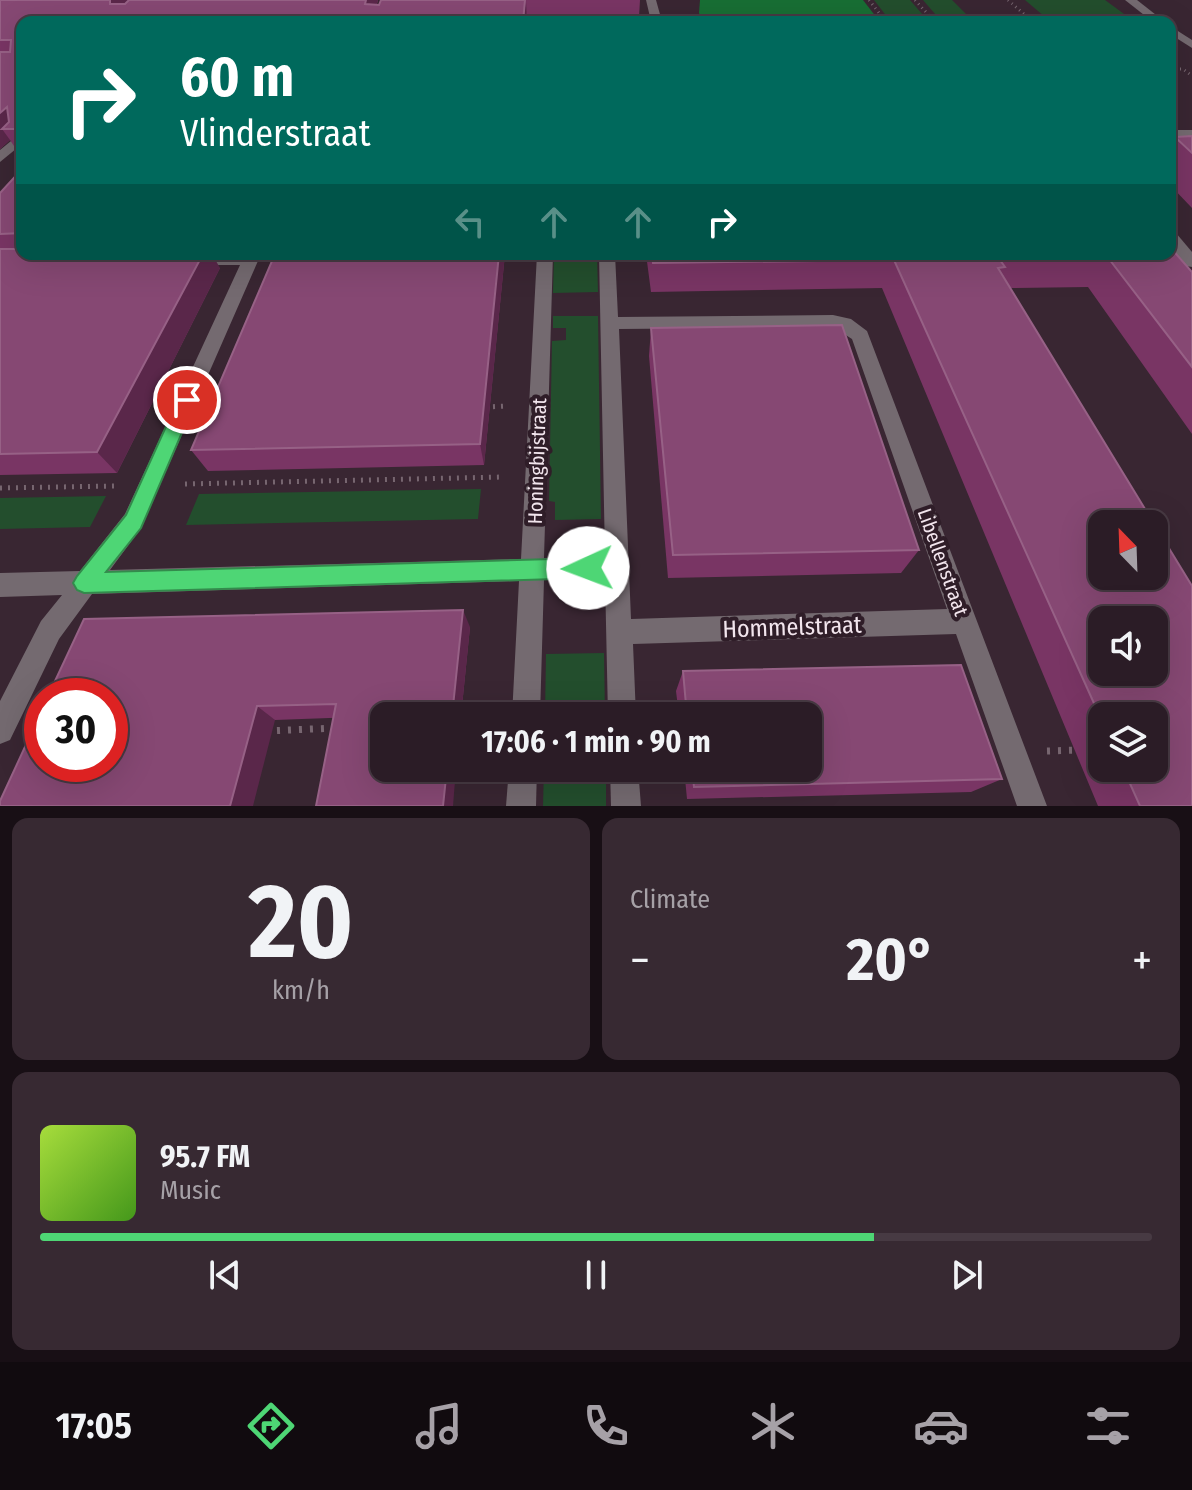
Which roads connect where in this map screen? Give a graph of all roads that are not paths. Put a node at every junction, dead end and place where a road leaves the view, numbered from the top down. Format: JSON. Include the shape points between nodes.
{"nodes":[{"id":1,"x":1130,"y":0,"type":"edge"},
{"id":2,"x":1152,"y":16,"type":"edge"},
{"id":3,"x":16,"y":142,"type":"edge"},
{"id":4,"x":0,"y":158,"type":"edge"},
{"id":5,"x":1176,"y":244,"type":"edge"},
{"id":6,"x":250,"y":260,"type":"edge"},
{"id":7,"x":545,"y":260,"type":"edge"},
{"id":8,"x":607,"y":260,"type":"edge"},
{"id":9,"x":1192,"y":262,"type":"edge"},
{"id":10,"x":611,"y":323,"type":"junction"},
{"id":11,"x":616,"y":567,"type":"junction"},
{"id":12,"x":532,"y":571,"type":"junction"},
{"id":13,"x":84,"y":583,"type":"junction"},
{"id":14,"x":0,"y":585,"type":"edge"},
{"id":15,"x":965,"y":621,"type":"junction"},
{"id":16,"x":619,"y":632,"type":"junction"},
{"id":17,"x":527,"y":702,"type":"edge"},
{"id":18,"x":622,"y":702,"type":"edge"},
{"id":19,"x":0,"y":730,"type":"edge"},
{"id":20,"x":522,"y":782,"type":"edge"},
{"id":21,"x":625,"y":782,"type":"edge"},
{"id":22,"x":521,"y":806,"type":"edge"},
{"id":23,"x":626,"y":806,"type":"edge"},
{"id":24,"x":1032,"y":806,"type":"edge"}],
"edges":[{"from":1,"to":2,"type":"street"},
{"from":3,"to":4,"type":"street"},
{"from":5,"to":9,"type":"street"},
{"from":6,"to":13,"type":"street","via":[[133,521]]},
{"from":7,"to":12,"type":"street","name":"Honingbijstraat"},
{"from":8,"to":10,"type":"street"},
{"from":10,"to":11,"type":"street"},
{"from":10,"to":15,"type":"street","name":"Libellenstraat","via":[[833,321],[860,336]]},
{"from":11,"to":12,"type":"street"},
{"from":11,"to":16,"type":"street"},
{"from":12,"to":13,"type":"street"},
{"from":12,"to":17,"type":"street","name":"Honingbijstraat"},
{"from":13,"to":14,"type":"street"},
{"from":13,"to":19,"type":"street","via":[[50,630]]},
{"from":15,"to":16,"type":"street","name":"Hommelstraat"},
{"from":15,"to":24,"type":"street","name":"Libellenstraat"},
{"from":16,"to":18,"type":"street"},
{"from":20,"to":22,"type":"street"},
{"from":21,"to":23,"type":"street"}]}
